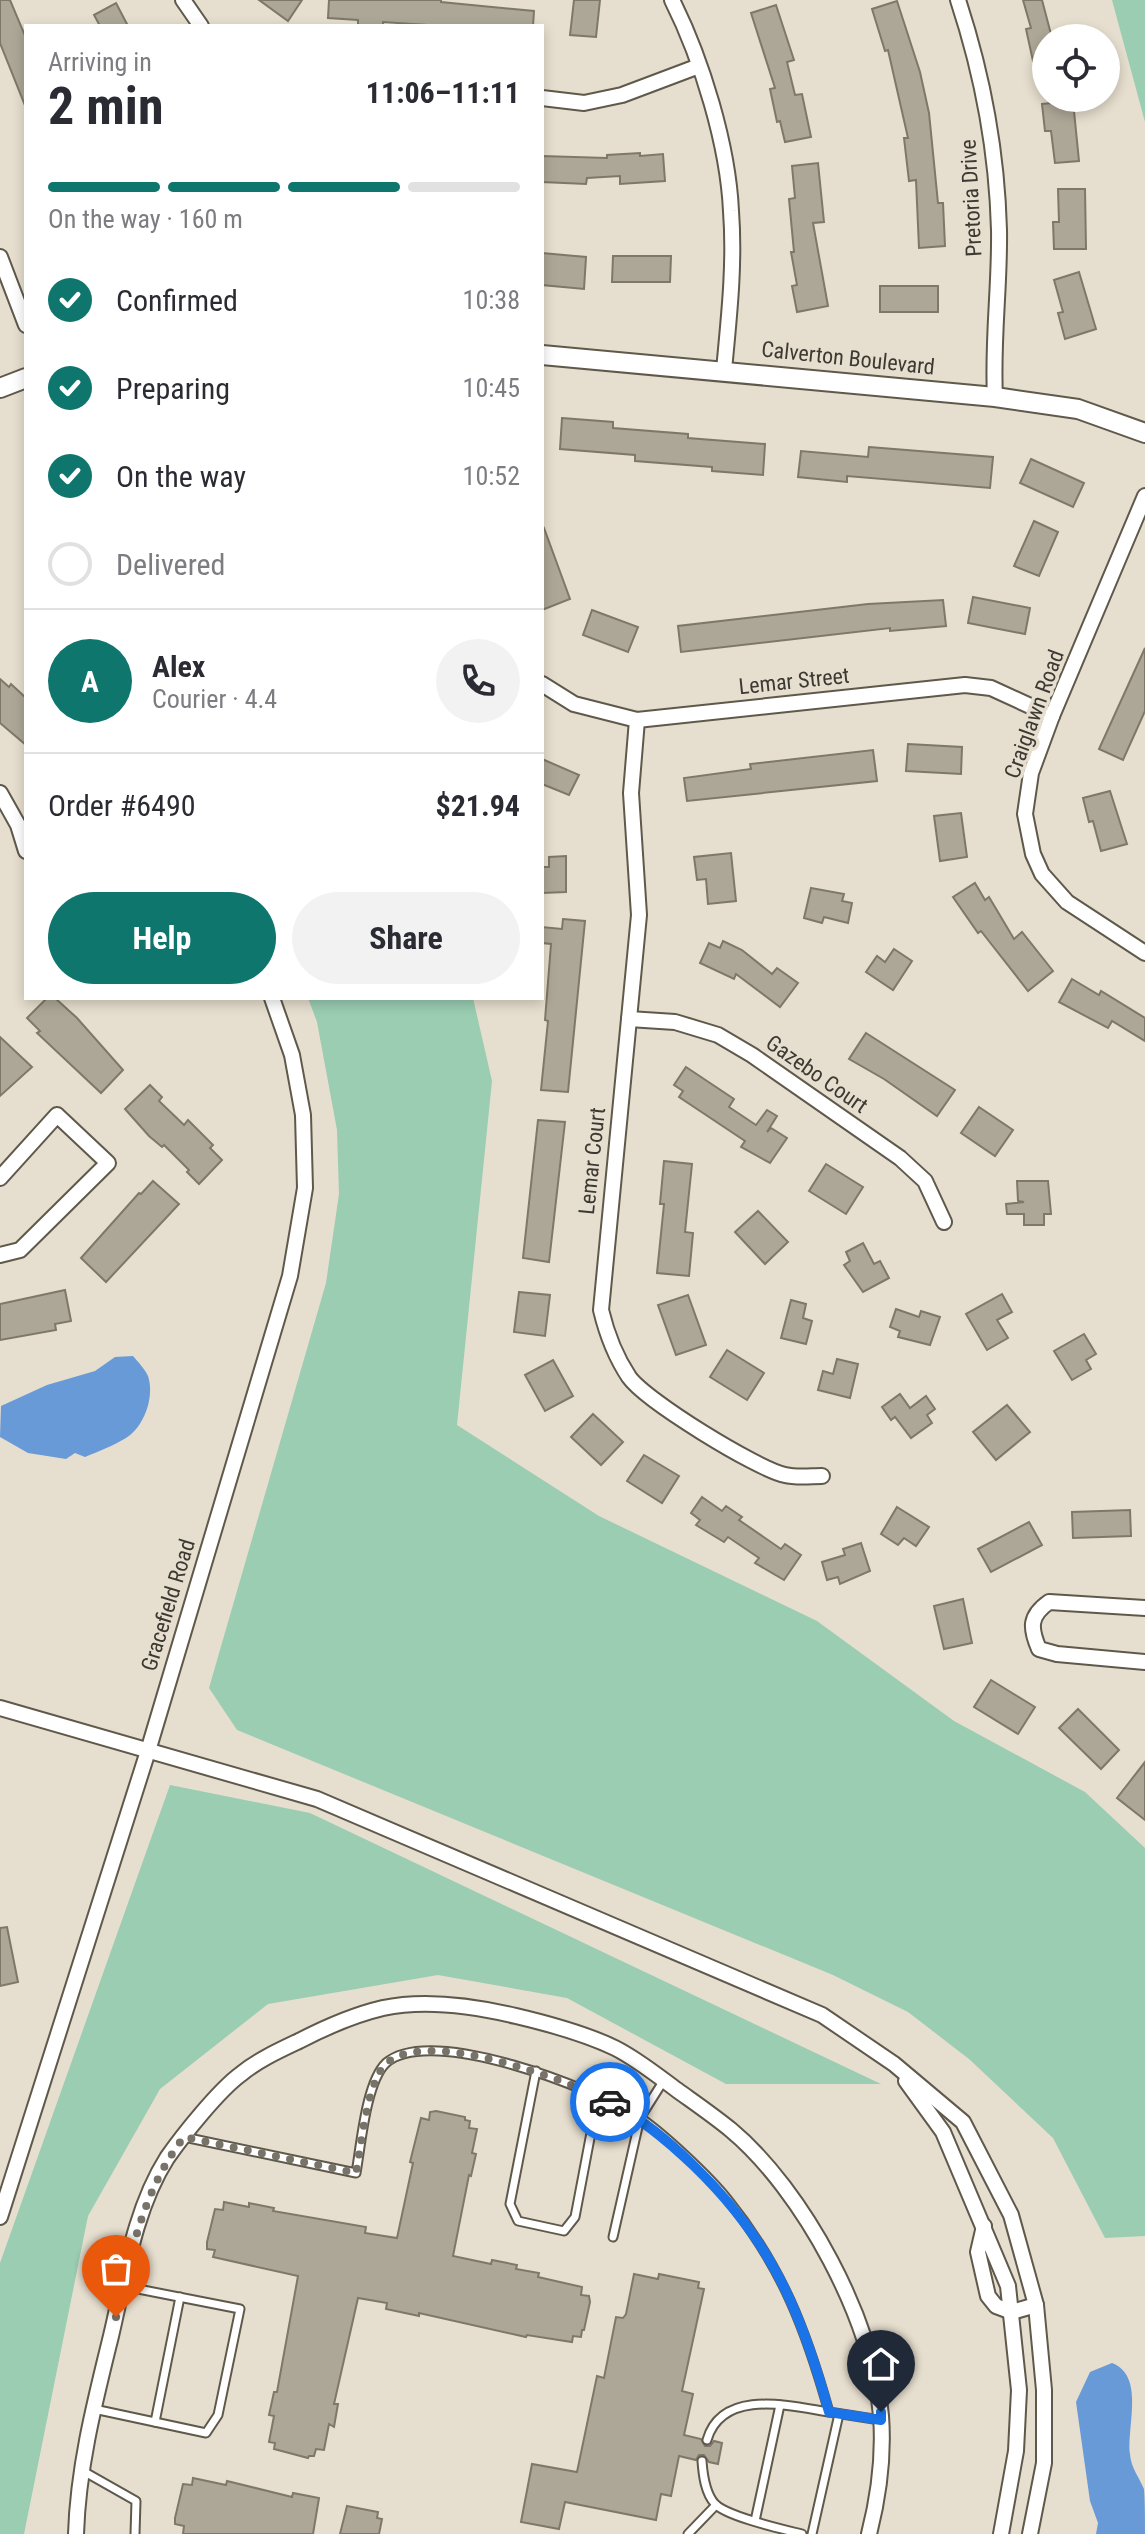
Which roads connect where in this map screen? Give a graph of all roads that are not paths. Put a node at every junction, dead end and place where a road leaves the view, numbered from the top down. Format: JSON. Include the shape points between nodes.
{"nodes":[{"id":1,"x":183,"y":0,"type":"edge"},
{"id":2,"x":672,"y":0,"type":"edge"},
{"id":3,"x":958,"y":0,"type":"edge"},
{"id":4,"x":200,"y":24,"type":"edge"},
{"id":5,"x":699,"y":66,"type":"junction"},
{"id":6,"x":544,"y":98,"type":"edge"},
{"id":7,"x":0,"y":257,"type":"edge"},
{"id":8,"x":24,"y":320,"type":"edge"},
{"id":9,"x":544,"y":355,"type":"edge"},
{"id":10,"x":724,"y":370,"type":"junction"},
{"id":11,"x":24,"y":379,"type":"edge"},
{"id":12,"x":0,"y":388,"type":"edge"},
{"id":13,"x":995,"y":397,"type":"junction"},
{"id":14,"x":1145,"y":433,"type":"edge"},
{"id":15,"x":1145,"y":496,"type":"edge"},
{"id":16,"x":544,"y":685,"type":"edge"},
{"id":17,"x":1052,"y":716,"type":"junction"},
{"id":18,"x":637,"y":720,"type":"junction"},
{"id":19,"x":0,"y":793,"type":"edge"},
{"id":20,"x":24,"y":844,"type":"edge"},
{"id":21,"x":1145,"y":953,"type":"edge"},
{"id":22,"x":273,"y":1000,"type":"edge"},
{"id":23,"x":629,"y":1019,"type":"junction"},
{"id":24,"x":0,"y":1178,"type":"edge"},
{"id":25,"x":944,"y":1222,"type":"dead end"},
{"id":26,"x":0,"y":1255,"type":"edge"},
{"id":27,"x":822,"y":1476,"type":"dead end"},
{"id":28,"x":1145,"y":1608,"type":"edge"},
{"id":29,"x":1145,"y":1662,"type":"edge"},
{"id":30,"x":0,"y":1708,"type":"edge"},
{"id":31,"x":148,"y":1751,"type":"junction"},
{"id":32,"x":894,"y":2064,"type":"junction"},
{"id":33,"x":536,"y":2071,"type":"junction"},
{"id":34,"x":664,"y":2080,"type":"junction"},
{"id":35,"x":598,"y":2096,"type":"junction"},
{"id":36,"x":640,"y":2118,"type":"junction"},
{"id":37,"x":184,"y":2137,"type":"junction"},
{"id":38,"x":1011,"y":2215,"type":"junction"},
{"id":39,"x":0,"y":2217,"type":"edge"},
{"id":40,"x":984,"y":2225,"type":"junction"},
{"id":41,"x":613,"y":2237,"type":"dead end"},
{"id":42,"x":123,"y":2286,"type":"junction"},
{"id":43,"x":180,"y":2297,"type":"junction"},
{"id":44,"x":1036,"y":2305,"type":"junction"},
{"id":45,"x":1012,"y":2312,"type":"junction"},
{"id":46,"x":780,"y":2405,"type":"junction"},
{"id":47,"x":94,"y":2409,"type":"junction"},
{"id":48,"x":829,"y":2412,"type":"junction"},
{"id":49,"x":839,"y":2414,"type":"junction"},
{"id":50,"x":881,"y":2420,"type":"junction"},
{"id":51,"x":155,"y":2422,"type":"junction"},
{"id":52,"x":707,"y":2440,"type":"dead end"},
{"id":53,"x":702,"y":2461,"type":"dead end"},
{"id":54,"x":83,"y":2471,"type":"junction"},
{"id":55,"x":716,"y":2505,"type":"junction"},
{"id":56,"x":755,"y":2521,"type":"junction"},
{"id":57,"x":76,"y":2534,"type":"edge"},
{"id":58,"x":135,"y":2534,"type":"edge"},
{"id":59,"x":688,"y":2534,"type":"edge"},
{"id":60,"x":802,"y":2534,"type":"edge"},
{"id":61,"x":812,"y":2534,"type":"edge"},
{"id":62,"x":869,"y":2534,"type":"edge"},
{"id":63,"x":1001,"y":2534,"type":"edge"},
{"id":64,"x":1030,"y":2534,"type":"edge"}],
"edges":[{"from":1,"to":4,"type":"street"},
{"from":2,"to":5,"type":"street"},
{"from":3,"to":13,"type":"street","name":"Pretoria Drive","via":[[974,49],[999,230]]},
{"from":5,"to":6,"type":"street","via":[[622,95],[584,103]]},
{"from":5,"to":10,"type":"street","via":[[718,129],[731,209]]},
{"from":7,"to":8,"type":"street"},
{"from":9,"to":10,"type":"street","name":"Calverton Boulevard"},
{"from":10,"to":13,"type":"street","name":"Calverton Boulevard"},
{"from":11,"to":12,"type":"street"},
{"from":13,"to":14,"type":"street","name":"Calverton Boulevard","via":[[1078,409]]},
{"from":15,"to":17,"type":"street","name":"Craiglawn Road"},
{"from":16,"to":18,"type":"street","name":"Lemar Street","via":[[574,704]]},
{"from":17,"to":18,"type":"street","name":"Lemar Street","via":[[991,688],[965,685]]},
{"from":17,"to":21,"type":"street","name":"Craiglawn Road","via":[[1031,773],[1025,814],[1033,854],[1042,874],[1067,902]]},
{"from":18,"to":23,"type":"street","name":"Lemar Court","via":[[631,793],[639,915]]},
{"from":19,"to":20,"type":"street"},
{"from":22,"to":31,"type":"street","name":"Gracefield Road","via":[[292,1055],[303,1115],[305,1188],[290,1276]]},
{"from":23,"to":25,"type":"street","name":"Gazebo Court","via":[[675,1022],[718,1035],[752,1055],[900,1158],[925,1181]]},
{"from":23,"to":27,"type":"street","name":"Lemar Court","via":[[601,1293],[610,1345],[631,1380],[650,1397],[731,1451],[785,1475]]},
{"from":24,"to":26,"type":"street","via":[[57,1115],[108,1163],[20,1250]]},
{"from":28,"to":29,"type":"street","via":[[1049,1602],[1037,1611],[1031,1632],[1039,1649],[1057,1654]]},
{"from":30,"to":31,"type":"street"},
{"from":31,"to":32,"type":"street","via":[[317,1799],[822,2015]]},
{"from":31,"to":39,"type":"street","name":"Gracefield Road"},
{"from":32,"to":38,"type":"street","via":[[963,2122]]},
{"from":32,"to":40,"type":"street","via":[[943,2132]]},
{"from":33,"to":35,"type":"lane"},
{"from":33,"to":35,"type":"lane","via":[[510,2204],[518,2221],[564,2231],[575,2217]]},
{"from":33,"to":37,"type":"lane","via":[[455,2054],[398,2056],[374,2080],[356,2173]]},
{"from":34,"to":36,"type":"lane"},
{"from":34,"to":37,"type":"street","via":[[616,2049],[557,2026],[490,2010],[432,2004],[384,2008],[334,2023],[240,2074]]},
{"from":34,"to":50,"type":"street","via":[[733,2131],[803,2214],[835,2269],[866,2340]]},
{"from":35,"to":36,"type":"lane"},
{"from":36,"to":41,"type":"lane"},
{"from":36,"to":48,"type":"lane","via":[[726,2197],[764,2248],[814,2356]]},
{"from":37,"to":42,"type":"street","via":[[146,2202]]},
{"from":38,"to":40,"type":"street"},
{"from":38,"to":44,"type":"street"},
{"from":40,"to":45,"type":"street","via":[[1008,2286]]},
{"from":40,"to":45,"type":"street","via":[[978,2252],[988,2296]]},
{"from":42,"to":43,"type":"lane"},
{"from":42,"to":47,"type":"street"},
{"from":43,"to":51,"type":"lane"},
{"from":43,"to":51,"type":"lane","via":[[240,2309],[218,2415],[206,2433]]},
{"from":44,"to":45,"type":"street"},
{"from":44,"to":64,"type":"street","via":[[1044,2463]]},
{"from":45,"to":63,"type":"street","via":[[1017,2436]]},
{"from":46,"to":48,"type":"lane"},
{"from":46,"to":52,"type":"lane","via":[[757,2403],[732,2410],[715,2422]]},
{"from":46,"to":56,"type":"lane"},
{"from":47,"to":51,"type":"lane"},
{"from":47,"to":54,"type":"street"},
{"from":48,"to":49,"type":"lane"},
{"from":49,"to":50,"type":"lane"},
{"from":49,"to":61,"type":"lane"},
{"from":50,"to":62,"type":"street","via":[[882,2463]]},
{"from":53,"to":55,"type":"lane","via":[[703,2481]]},
{"from":54,"to":57,"type":"street"},
{"from":54,"to":58,"type":"lane","via":[[136,2501]]},
{"from":55,"to":56,"type":"lane"},
{"from":55,"to":59,"type":"lane"},
{"from":56,"to":60,"type":"lane"}]}
